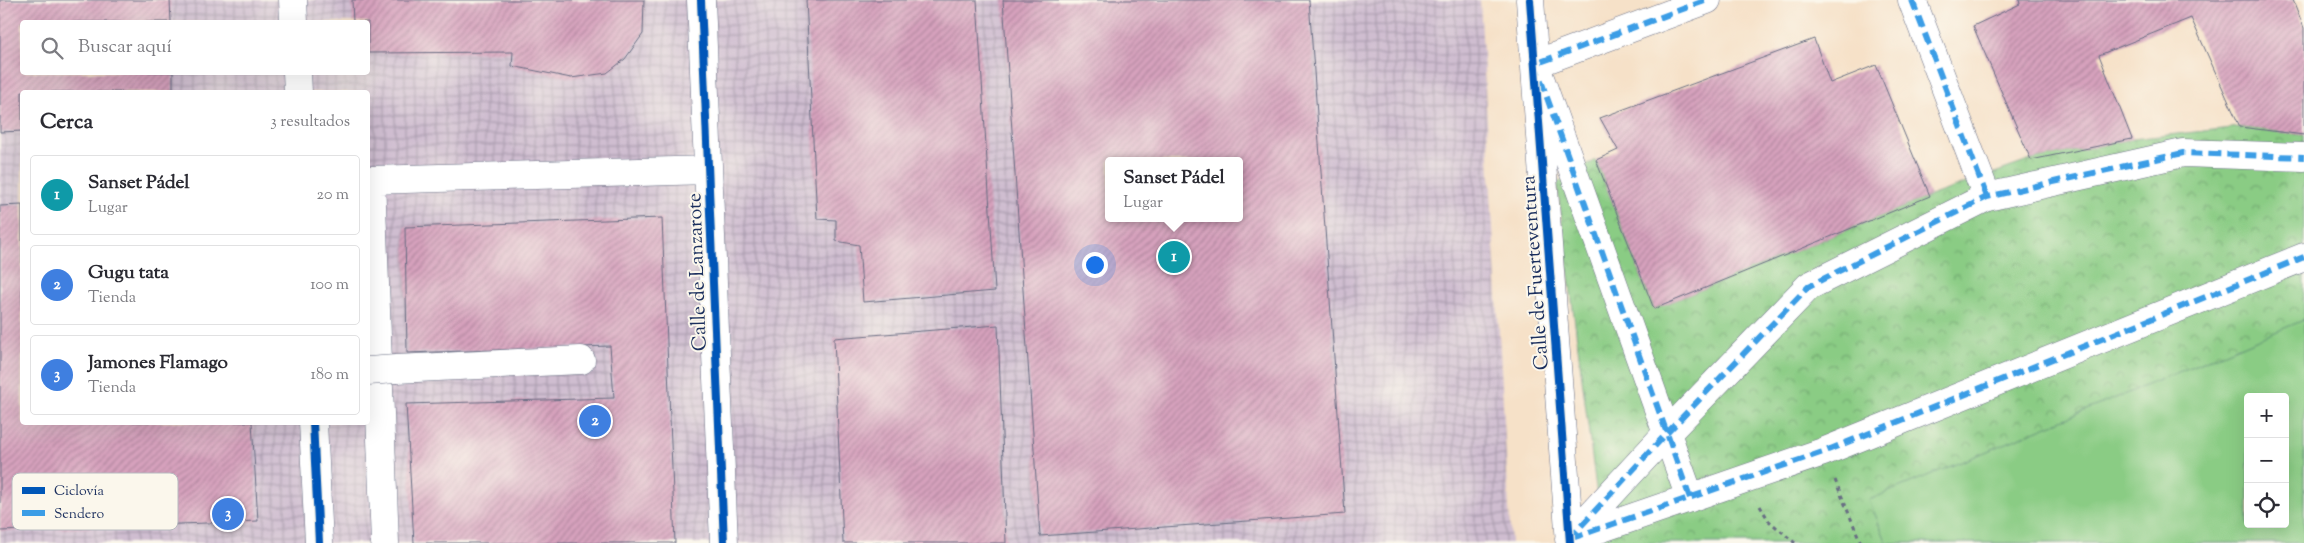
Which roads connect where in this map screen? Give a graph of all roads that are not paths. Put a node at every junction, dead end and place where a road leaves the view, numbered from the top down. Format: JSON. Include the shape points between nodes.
{"nodes":[{"id":1,"x":293,"y":0,"type":"edge"},
{"id":2,"x":701,"y":0,"type":"edge"},
{"id":3,"x":1530,"y":0,"type":"edge"},
{"id":4,"x":1707,"y":0,"type":"edge"},
{"id":5,"x":1912,"y":0,"type":"edge"},
{"id":6,"x":294,"y":20,"type":"edge"},
{"id":7,"x":1535,"y":64,"type":"junction"},
{"id":8,"x":297,"y":75,"type":"edge"},
{"id":9,"x":298,"y":90,"type":"edge"},
{"id":10,"x":2304,"y":157,"type":"edge"},
{"id":11,"x":708,"y":170,"type":"junction"},
{"id":12,"x":1987,"y":196,"type":"junction"},
{"id":13,"x":2304,"y":257,"type":"edge"},
{"id":14,"x":580,"y":360,"type":"dead end"},
{"id":15,"x":370,"y":371,"type":"edge"},
{"id":16,"x":313,"y":425,"type":"edge"},
{"id":17,"x":1667,"y":433,"type":"junction"},
{"id":18,"x":1690,"y":498,"type":"junction"},
{"id":19,"x":1570,"y":541,"type":"edge"},
{"id":20,"x":319,"y":543,"type":"edge"},
{"id":21,"x":385,"y":543,"type":"edge"},
{"id":22,"x":724,"y":543,"type":"edge"}],
"edges":[{"from":1,"to":6,"type":"street"},
{"from":2,"to":11,"type":"street","name":"Calle de Lanzarote"},
{"from":3,"to":7,"type":"street","name":"Calle de Fuerteventura"},
{"from":4,"to":7,"type":"street"},
{"from":5,"to":12,"type":"street"},
{"from":7,"to":17,"type":"street"},
{"from":7,"to":19,"type":"street","name":"Calle de Fuerteventura"},
{"from":8,"to":9,"type":"street"},
{"from":10,"to":12,"type":"street","via":[[2183,153]]},
{"from":11,"to":21,"type":"street","via":[[371,180]]},
{"from":11,"to":22,"type":"street","name":"Calle de Lanzarote"},
{"from":12,"to":17,"type":"street","via":[[1809,286]]},
{"from":13,"to":18,"type":"street","via":[[1823,452]]},
{"from":14,"to":15,"type":"street","bridge":true},
{"from":16,"to":20,"type":"street"},
{"from":17,"to":18,"type":"street"},
{"from":17,"to":19,"type":"street"},
{"from":18,"to":19,"type":"street"}]}
